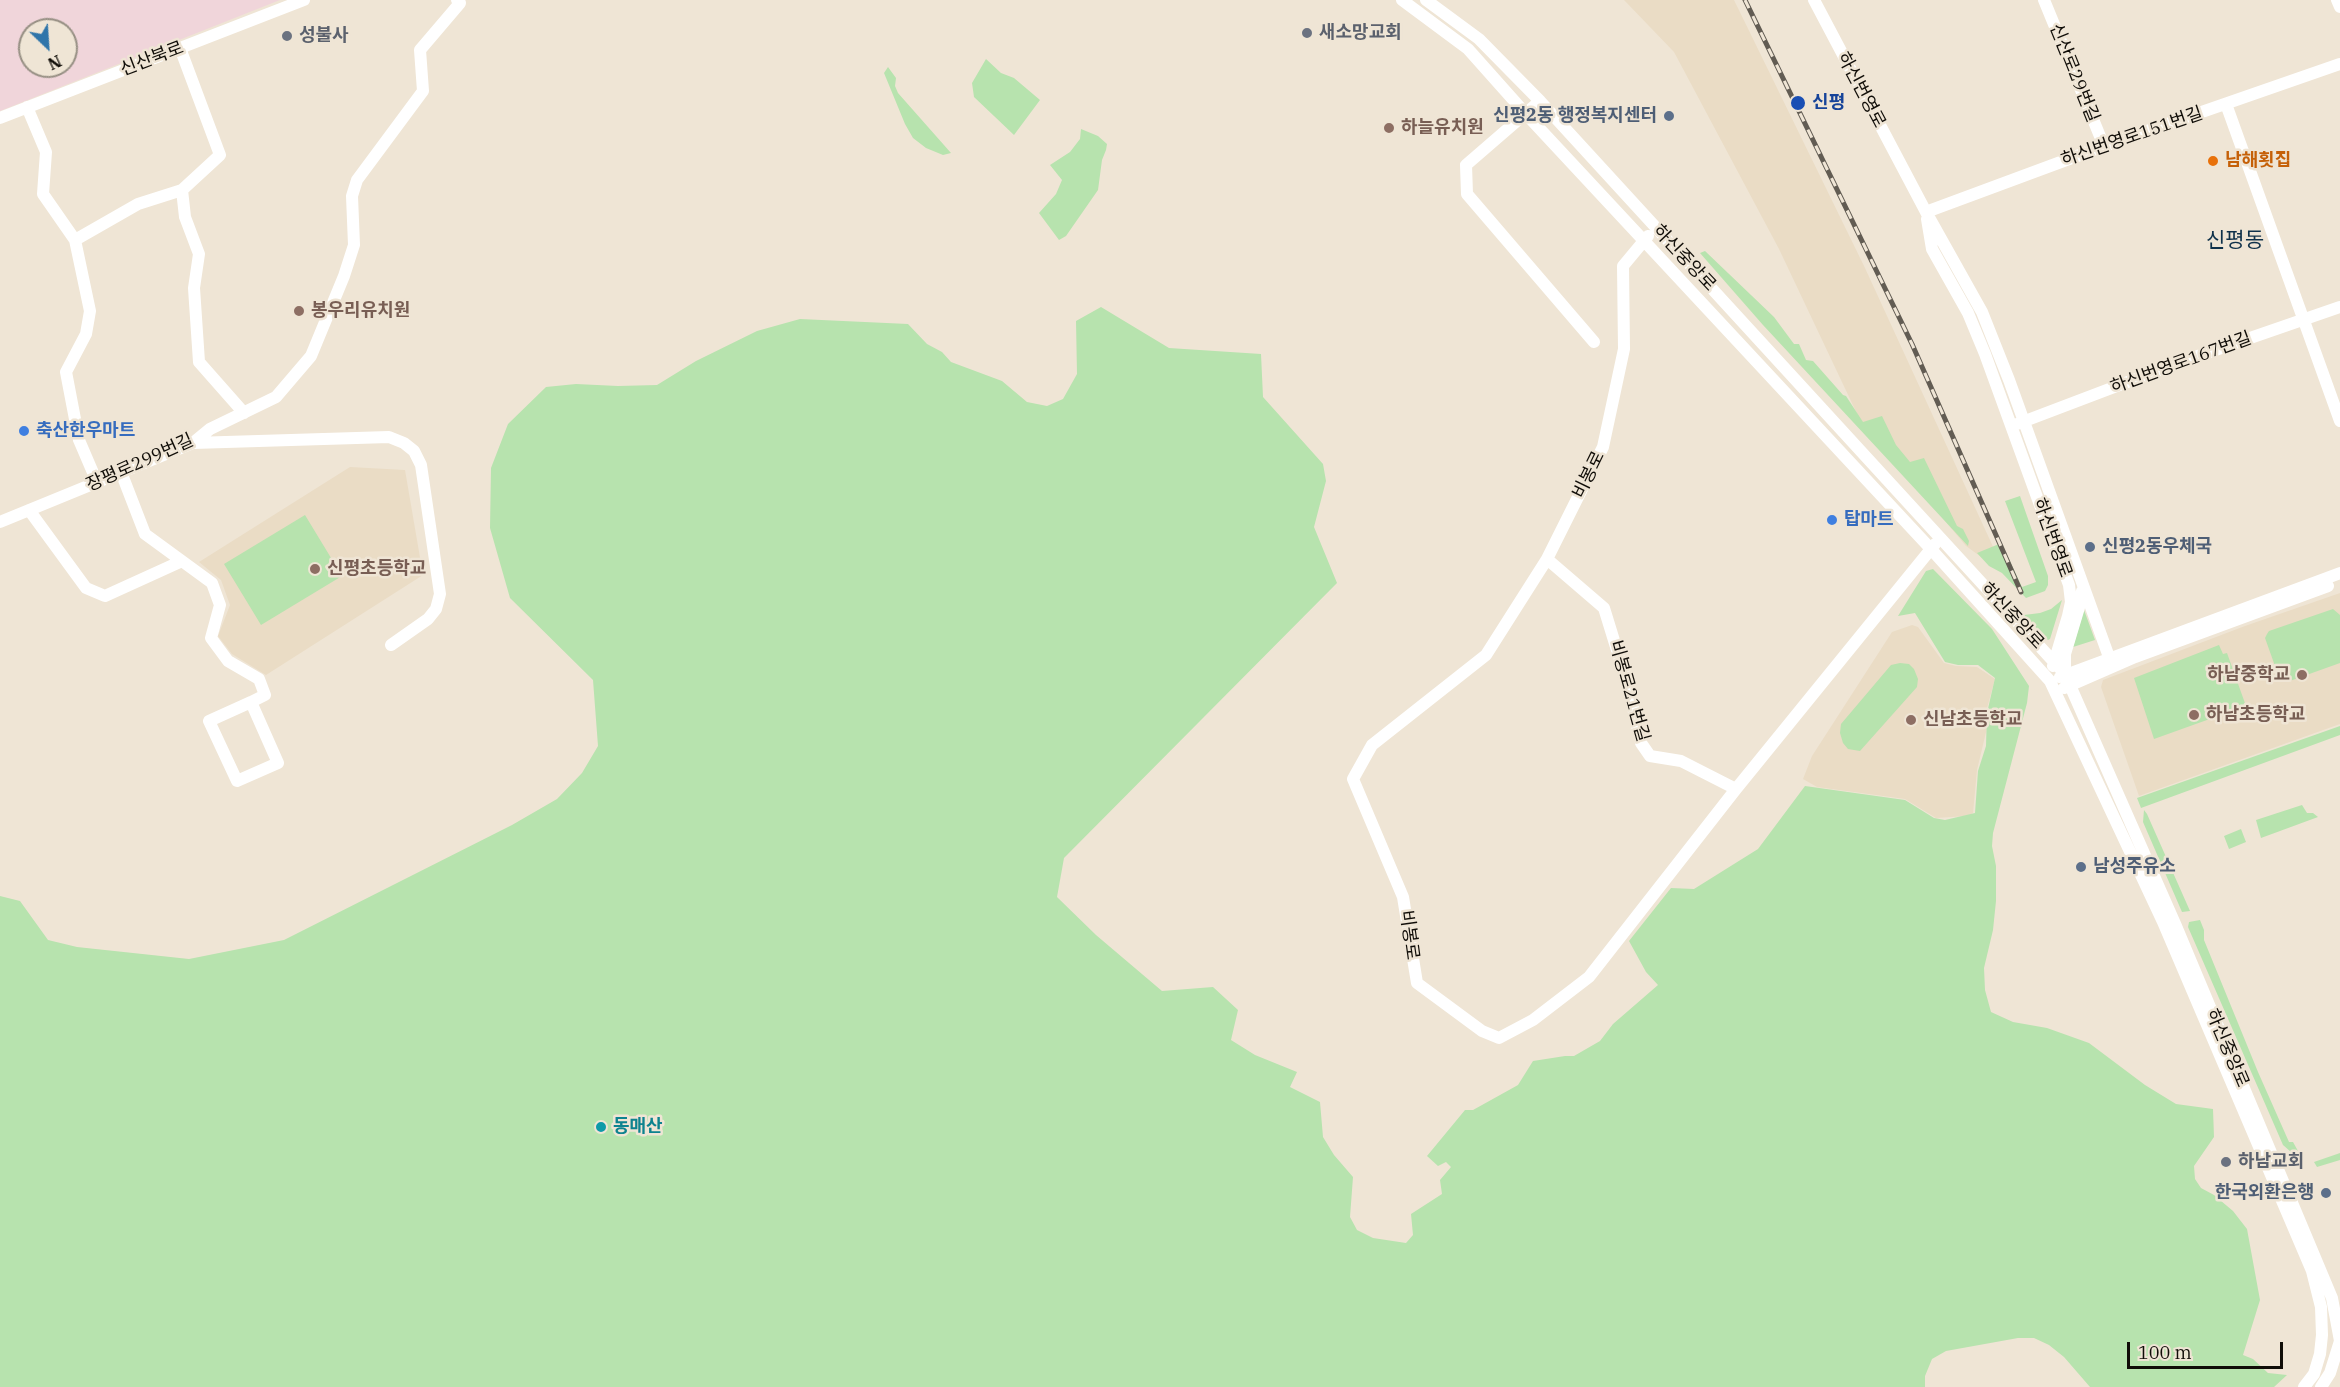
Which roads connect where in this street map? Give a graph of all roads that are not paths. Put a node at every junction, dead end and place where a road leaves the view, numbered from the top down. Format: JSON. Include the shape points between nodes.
{"nodes":[{"id":1,"x":304,"y":0,"type":"edge"},
{"id":2,"x":457,"y":0,"type":"edge"},
{"id":3,"x":1401,"y":0,"type":"edge"},
{"id":4,"x":1426,"y":0,"type":"edge"},
{"id":5,"x":1814,"y":0,"type":"edge"},
{"id":6,"x":2044,"y":0,"type":"edge"},
{"id":7,"x":2337,"y":0,"type":"edge"},
{"id":8,"x":2340,"y":7,"type":"edge"},
{"id":9,"x":1479,"y":39,"type":"junction"},
{"id":10,"x":180,"y":48,"type":"junction"},
{"id":11,"x":1468,"y":49,"type":"junction"},
{"id":12,"x":2340,"y":64,"type":"edge"},
{"id":13,"x":1540,"y":101,"type":"junction"},
{"id":14,"x":2226,"y":104,"type":"junction"},
{"id":15,"x":27,"y":107,"type":"junction"},
{"id":16,"x":1525,"y":114,"type":"junction"},
{"id":17,"x":0,"y":118,"type":"edge"},
{"id":18,"x":2104,"y":146,"type":"junction"},
{"id":19,"x":182,"y":190,"type":"junction"},
{"id":20,"x":1926,"y":212,"type":"junction"},
{"id":21,"x":1656,"y":227,"type":"junction"},
{"id":22,"x":75,"y":240,"type":"junction"},
{"id":23,"x":1644,"y":241,"type":"junction"},
{"id":24,"x":2340,"y":307,"type":"edge"},
{"id":25,"x":2303,"y":320,"type":"junction"},
{"id":26,"x":1594,"y":342,"type":"dead end"},
{"id":27,"x":244,"y":412,"type":"junction"},
{"id":28,"x":2340,"y":422,"type":"edge"},
{"id":29,"x":2017,"y":423,"type":"junction"},
{"id":30,"x":193,"y":443,"type":"junction"},
{"id":31,"x":121,"y":472,"type":"junction"},
{"id":32,"x":97,"y":483,"type":"junction"},
{"id":33,"x":29,"y":510,"type":"junction"},
{"id":34,"x":0,"y":522,"type":"edge"},
{"id":35,"x":1940,"y":539,"type":"junction"},
{"id":36,"x":1930,"y":548,"type":"junction"},
{"id":37,"x":1546,"y":560,"type":"junction"},
{"id":38,"x":182,"y":561,"type":"junction"},
{"id":39,"x":2340,"y":573,"type":"edge"},
{"id":40,"x":2340,"y":582,"type":"edge"},
{"id":41,"x":2082,"y":587,"type":"junction"},
{"id":42,"x":391,"y":645,"type":"dead end"},
{"id":43,"x":2109,"y":657,"type":"junction"},
{"id":44,"x":2054,"y":662,"type":"junction"},
{"id":45,"x":2068,"y":680,"type":"junction"},
{"id":46,"x":2052,"y":686,"type":"junction"},
{"id":47,"x":250,"y":702,"type":"junction"},
{"id":48,"x":2099,"y":769,"type":"junction"},
{"id":49,"x":1736,"y":789,"type":"junction"},
{"id":50,"x":2282,"y":1189,"type":"junction"},
{"id":51,"x":2304,"y":1387,"type":"edge"},
{"id":52,"x":2321,"y":1387,"type":"edge"}],
"edges":[{"from":1,"to":10,"type":"street","name":"신산북로"},
{"from":2,"to":27,"type":"street","name":"장평로299번길","via":[[460,3],[420,50],[423,91],[357,180],[352,196],[354,245],[311,356],[276,397]]},
{"from":3,"to":11,"type":"street","name":"하신중앙로"},
{"from":4,"to":9,"type":"street","name":"하신중앙로"},
{"from":5,"to":20,"type":"street","name":"하신번영로"},
{"from":6,"to":18,"type":"street","name":"신산로29번길"},
{"from":7,"to":8,"type":"street"},
{"from":9,"to":11,"type":"street"},
{"from":9,"to":13,"type":"street","name":"하신중앙로"},
{"from":10,"to":15,"type":"street","name":"신산북로"},
{"from":10,"to":19,"type":"street","via":[[220,155]]},
{"from":11,"to":16,"type":"street","name":"하신중앙로"},
{"from":12,"to":14,"type":"street","name":"하신번영로151번길"},
{"from":13,"to":16,"type":"street"},
{"from":13,"to":21,"type":"street","name":"하신중앙로"},
{"from":14,"to":18,"type":"street","name":"하신번영로151번길"},
{"from":14,"to":25,"type":"street"},
{"from":15,"to":17,"type":"street","name":"신산북로"},
{"from":15,"to":22,"type":"street","via":[[46,152],[42,194]]},
{"from":16,"to":23,"type":"street","name":"하신중앙로"},
{"from":16,"to":26,"type":"street","via":[[1466,165],[1467,194]]},
{"from":18,"to":20,"type":"street","name":"하신번영로151번길"},
{"from":19,"to":22,"type":"street","via":[[138,204]]},
{"from":19,"to":27,"type":"street","via":[[185,218],[200,254],[194,288],[199,362]]},
{"from":20,"to":29,"type":"street","name":"하신번영로","via":[[1982,312],[2009,380]]},
{"from":21,"to":23,"type":"street","name":"비봉로"},
{"from":21,"to":35,"type":"street","name":"하신중앙로"},
{"from":22,"to":32,"type":"street","via":[[90,311],[86,334],[66,372],[79,440]]},
{"from":23,"to":36,"type":"street","name":"하신중앙로"},
{"from":23,"to":37,"type":"street","name":"비봉로","via":[[1623,266],[1624,349],[1603,447]]},
{"from":24,"to":25,"type":"street","name":"하신번영로167번길"},
{"from":25,"to":28,"type":"street"},
{"from":25,"to":29,"type":"street","name":"하신번영로167번길"},
{"from":27,"to":30,"type":"street","name":"장평로299번길","via":[[210,429]]},
{"from":29,"to":41,"type":"street","name":"하신번영로"},
{"from":29,"to":44,"type":"street","name":"하신번영로","via":[[2069,585],[2071,602]]},
{"from":30,"to":31,"type":"street","name":"장평로299번길"},
{"from":30,"to":42,"type":"street","via":[[389,437],[414,451],[421,465],[440,594],[428,619]]},
{"from":31,"to":32,"type":"street","name":"장평로299번길"},
{"from":31,"to":38,"type":"street","via":[[145,534]]},
{"from":32,"to":33,"type":"street","name":"장평로299번길"},
{"from":33,"to":34,"type":"street","name":"장평로299번길"},
{"from":33,"to":38,"type":"street","via":[[86,588],[105,596]]},
{"from":35,"to":36,"type":"street","name":"비봉로"},
{"from":35,"to":44,"type":"street","name":"하신중앙로"},
{"from":36,"to":46,"type":"street","name":"하신중앙로"},
{"from":36,"to":49,"type":"street","name":"비봉로"},
{"from":37,"to":49,"type":"street","name":"비봉로21번길","via":[[1604,608],[1629,686],[1641,742],[1650,756],[1681,761]]},
{"from":37,"to":49,"type":"street","name":"비봉로","via":[[1486,655],[1372,745],[1353,779],[1403,897],[1417,983],[1482,1031],[1499,1038],[1533,1020],[1589,977]]},
{"from":38,"to":47,"type":"street","via":[[212,583],[220,606],[210,638],[228,660],[259,679],[266,695]]},
{"from":39,"to":43,"type":"street"},
{"from":40,"to":45,"type":"street"},
{"from":41,"to":43,"type":"street","name":"하신번영로"},
{"from":41,"to":45,"type":"street","via":[[2065,654]]},
{"from":43,"to":45,"type":"street"},
{"from":44,"to":45,"type":"street","name":"하신중앙로"},
{"from":44,"to":46,"type":"street","name":"하신번영로"},
{"from":45,"to":46,"type":"street"},
{"from":45,"to":48,"type":"street","name":"하신중앙로"},
{"from":46,"to":48,"type":"street","name":"하신중앙로"},
{"from":47,"to":47,"type":"street","via":[[278,763],[237,782],[209,721]]},
{"from":48,"to":50,"type":"street","name":"하신중앙로"},
{"from":50,"to":51,"type":"street","name":"하신중앙로","via":[[2321,1307],[2320,1354],[2314,1374]]},
{"from":50,"to":52,"type":"street","name":"하신중앙로","via":[[2332,1298],[2340,1341]]}]}
